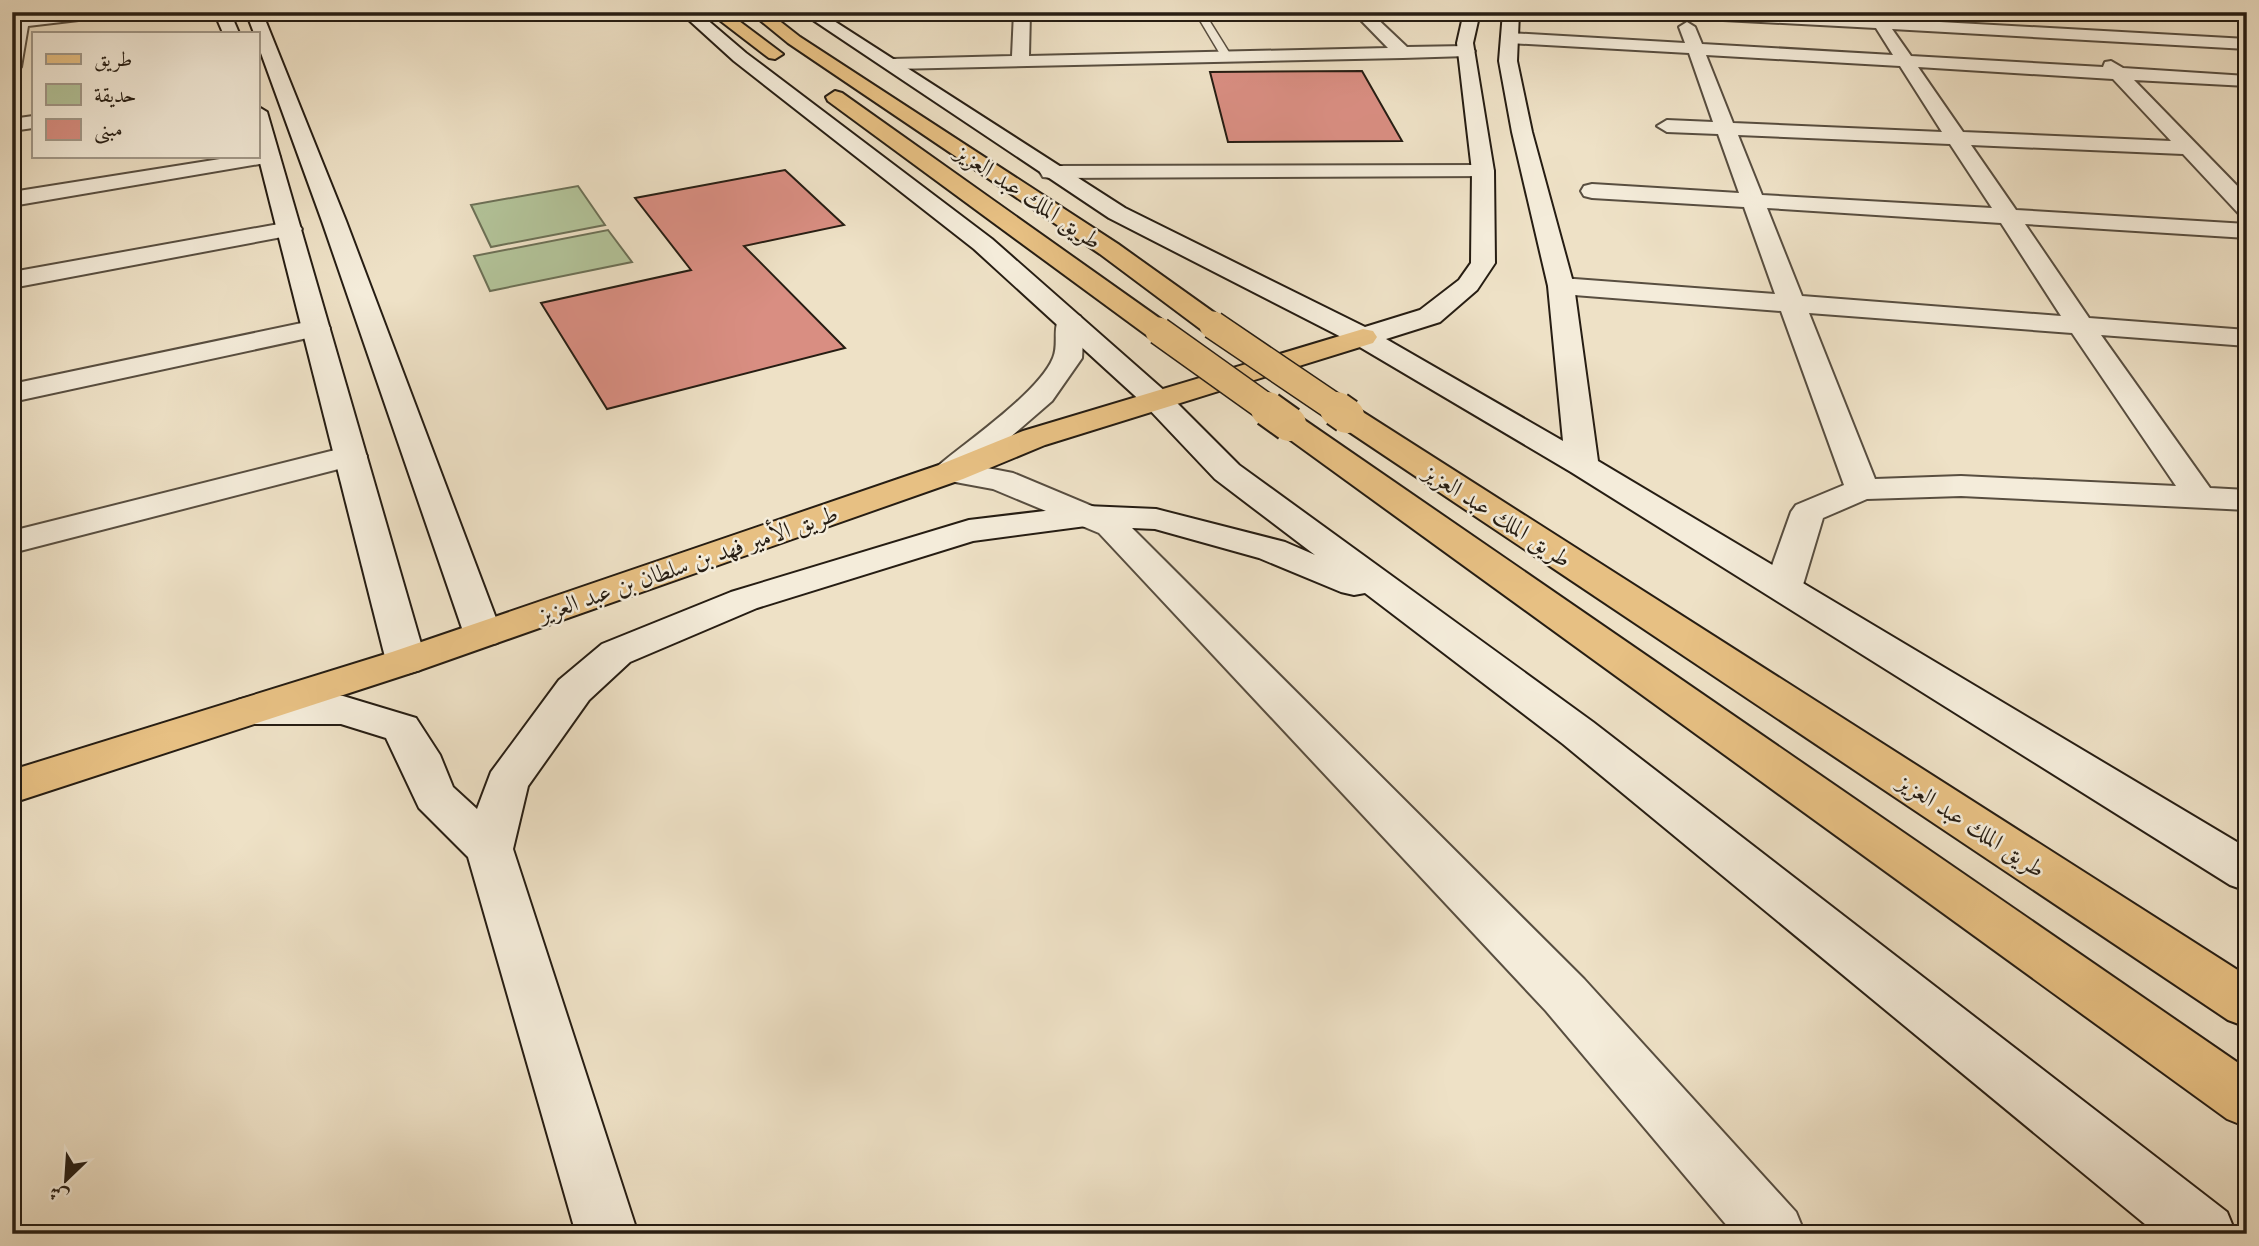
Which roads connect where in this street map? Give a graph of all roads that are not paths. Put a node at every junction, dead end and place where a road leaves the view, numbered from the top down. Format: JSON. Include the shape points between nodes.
{"nodes":[{"id":1,"x":104,"y":12,"type":"edge"},
{"id":2,"x":222,"y":12,"type":"edge"},
{"id":3,"x":254,"y":12,"type":"edge"},
{"id":4,"x":688,"y":12,"type":"edge"},
{"id":5,"x":717,"y":12,"type":"edge"},
{"id":6,"x":758,"y":12,"type":"edge"},
{"id":7,"x":809,"y":12,"type":"edge"},
{"id":8,"x":1022,"y":12,"type":"edge"},
{"id":9,"x":1199,"y":12,"type":"edge"},
{"id":10,"x":1361,"y":12,"type":"edge"},
{"id":11,"x":1472,"y":12,"type":"edge"},
{"id":12,"x":1511,"y":12,"type":"edge"},
{"id":13,"x":1666,"y":12,"type":"edge"},
{"id":14,"x":2060,"y":12,"type":"edge"},
{"id":15,"x":2235,"y":12,"type":"edge"},
{"id":16,"x":1682,"y":13,"type":"edge"},
{"id":17,"x":1876,"y":18,"type":"edge"},
{"id":18,"x":19,"y":19,"type":"edge"},
{"id":19,"x":2247,"y":20,"type":"edge"},
{"id":20,"x":231,"y":32,"type":"edge"},
{"id":21,"x":2082,"y":35,"type":"junction"},
{"id":22,"x":1509,"y":38,"type":"junction"},
{"id":23,"x":2247,"y":44,"type":"edge"},
{"id":24,"x":1695,"y":49,"type":"junction"},
{"id":25,"x":1466,"y":51,"type":"junction"},
{"id":26,"x":1402,"y":53,"type":"junction"},
{"id":27,"x":1227,"y":57,"type":"junction"},
{"id":28,"x":1020,"y":61,"type":"junction"},
{"id":29,"x":1905,"y":61,"type":"junction"},
{"id":30,"x":32,"y":64,"type":"edge"},
{"id":31,"x":892,"y":64,"type":"junction"},
{"id":32,"x":12,"y":66,"type":"edge"},
{"id":33,"x":795,"y":68,"type":"dead end"},
{"id":34,"x":2118,"y":74,"type":"junction"},
{"id":35,"x":2247,"y":82,"type":"edge"},
{"id":36,"x":817,"y":84,"type":"dead end"},
{"id":37,"x":259,"y":119,"type":"edge"},
{"id":38,"x":32,"y":122,"type":"edge"},
{"id":39,"x":12,"y":125,"type":"edge"},
{"id":40,"x":1667,"y":126,"type":"dead end"},
{"id":41,"x":1726,"y":129,"type":"junction"},
{"id":42,"x":1956,"y":139,"type":"junction"},
{"id":43,"x":2189,"y":149,"type":"junction"},
{"id":44,"x":270,"y":157,"type":"junction"},
{"id":45,"x":1483,"y":171,"type":"junction"},
{"id":46,"x":1051,"y":172,"type":"junction"},
{"id":47,"x":1592,"y":191,"type":"dead end"},
{"id":48,"x":12,"y":199,"type":"edge"},
{"id":49,"x":1753,"y":201,"type":"junction"},
{"id":50,"x":2247,"y":209,"type":"edge"},
{"id":51,"x":2008,"y":217,"type":"junction"},
{"id":52,"x":290,"y":229,"type":"junction"},
{"id":53,"x":2247,"y":231,"type":"edge"},
{"id":54,"x":12,"y":281,"type":"edge"},
{"id":55,"x":1561,"y":286,"type":"junction"},
{"id":56,"x":1791,"y":304,"type":"junction"},
{"id":57,"x":1070,"y":322,"type":"junction"},
{"id":58,"x":2081,"y":326,"type":"junction"},
{"id":59,"x":316,"y":328,"type":"junction"},
{"id":60,"x":1363,"y":337,"type":"junction"},
{"id":61,"x":2247,"y":338,"type":"edge"},
{"id":62,"x":12,"y":393,"type":"edge"},
{"id":63,"x":1156,"y":400,"type":"junction"},
{"id":64,"x":351,"y":456,"type":"junction"},
{"id":65,"x":1582,"y":465,"type":"junction"},
{"id":66,"x":951,"y":472,"type":"junction"},
{"id":67,"x":1862,"y":489,"type":"junction"},
{"id":68,"x":2199,"y":496,"type":"junction"},
{"id":69,"x":2247,"y":500,"type":"edge"},
{"id":70,"x":1086,"y":516,"type":"junction"},
{"id":71,"x":12,"y":542,"type":"edge"},
{"id":72,"x":1783,"y":587,"type":"junction"},
{"id":73,"x":1405,"y":604,"type":"junction"},
{"id":74,"x":483,"y":635,"type":"junction"},
{"id":75,"x":406,"y":661,"type":"junction"},
{"id":76,"x":253,"y":710,"type":"junction"},
{"id":77,"x":12,"y":787,"type":"edge"},
{"id":78,"x":489,"y":849,"type":"junction"},
{"id":79,"x":2247,"y":872,"type":"edge"},
{"id":80,"x":2247,"y":1004,"type":"edge"},
{"id":81,"x":2247,"y":1101,"type":"edge"},
{"id":82,"x":607,"y":1234,"type":"edge"},
{"id":83,"x":1774,"y":1234,"type":"edge"},
{"id":84,"x":2205,"y":1234,"type":"edge"}],
"edges":[{"from":1,"to":18,"type":"street"},
{"from":2,"to":20,"type":"street"},
{"from":3,"to":74,"type":"street"},
{"from":4,"to":57,"type":"street","via":[[983,244]]},
{"from":5,"to":33,"type":"main road"},
{"from":6,"to":80,"type":"main road","name":"طريق الملك عبد العزيز","bridge":true,"via":[[1347,416]]},
{"from":7,"to":31,"type":"street"},
{"from":8,"to":28,"type":"street"},
{"from":9,"to":27,"type":"lane"},
{"from":10,"to":26,"type":"street"},
{"from":11,"to":25,"type":"street"},
{"from":12,"to":22,"type":"street"},
{"from":13,"to":16,"type":"street"},
{"from":14,"to":21,"type":"street"},
{"from":15,"to":19,"type":"street"},
{"from":16,"to":17,"type":"street"},
{"from":16,"to":24,"type":"street"},
{"from":17,"to":21,"type":"street"},
{"from":17,"to":29,"type":"street"},
{"from":18,"to":32,"type":"street"},
{"from":21,"to":23,"type":"street"},
{"from":21,"to":34,"type":"street"},
{"from":22,"to":24,"type":"street"},
{"from":22,"to":55,"type":"street","via":[[1508,61],[1522,132]]},
{"from":24,"to":29,"type":"street"},
{"from":24,"to":41,"type":"street"},
{"from":25,"to":26,"type":"street"},
{"from":25,"to":45,"type":"street"},
{"from":26,"to":27,"type":"street"},
{"from":27,"to":28,"type":"street"},
{"from":28,"to":31,"type":"street"},
{"from":29,"to":34,"type":"street"},
{"from":29,"to":42,"type":"street"},
{"from":30,"to":32,"type":"street"},
{"from":31,"to":46,"type":"street"},
{"from":34,"to":35,"type":"street"},
{"from":34,"to":43,"type":"street"},
{"from":36,"to":81,"type":"main road","bridge":true,"via":[[1158,331]]},
{"from":37,"to":44,"type":"street"},
{"from":38,"to":39,"type":"street"},
{"from":40,"to":41,"type":"street"},
{"from":41,"to":42,"type":"street"},
{"from":41,"to":49,"type":"street"},
{"from":42,"to":43,"type":"street"},
{"from":42,"to":51,"type":"street"},
{"from":43,"to":50,"type":"street"},
{"from":44,"to":48,"type":"street"},
{"from":44,"to":52,"type":"street"},
{"from":45,"to":46,"type":"street"},
{"from":45,"to":60,"type":"street","via":[[1483,263],[1468,285],[1430,316]]},
{"from":46,"to":60,"type":"street","via":[[1117,213]]},
{"from":47,"to":49,"type":"street"},
{"from":49,"to":51,"type":"street"},
{"from":49,"to":56,"type":"street"},
{"from":51,"to":53,"type":"street"},
{"from":51,"to":58,"type":"street"},
{"from":52,"to":54,"type":"street"},
{"from":52,"to":59,"type":"street"},
{"from":55,"to":56,"type":"street"},
{"from":55,"to":65,"type":"street"},
{"from":56,"to":58,"type":"street"},
{"from":56,"to":67,"type":"street"},
{"from":57,"to":63,"type":"street"},
{"from":57,"to":66,"type":"street","via":[[1068,358],[1041,395]]},
{"from":58,"to":61,"type":"street"},
{"from":58,"to":68,"type":"street"},
{"from":59,"to":62,"type":"street"},
{"from":59,"to":64,"type":"street"},
{"from":60,"to":63,"type":"main road","name":"طريق الأمير فهد بن سلطان بن عبد العزيز"},
{"from":60,"to":65,"type":"street"},
{"from":63,"to":66,"type":"main road","name":"طريق الأمير فهد بن سلطان بن عبد العزيز","via":[[1034,438]]},
{"from":63,"to":73,"type":"street","via":[[1227,472]]},
{"from":64,"to":71,"type":"street"},
{"from":64,"to":75,"type":"street"},
{"from":65,"to":72,"type":"street"},
{"from":66,"to":70,"type":"street","via":[[1001,480]]},
{"from":66,"to":74,"type":"main road","name":"طريق الأمير فهد بن سلطان بن عبد العزيز"},
{"from":67,"to":68,"type":"street","via":[[1961,486]]},
{"from":67,"to":72,"type":"street","via":[[1808,512]]},
{"from":68,"to":69,"type":"street"},
{"from":70,"to":73,"type":"street","via":[[1156,519],[1272,550]]},
{"from":70,"to":78,"type":"street","via":[[970,531],[744,600],[616,653],[574,690],[507,783]]},
{"from":70,"to":83,"type":"street","via":[[1111,526],[1564,995]]},
{"from":72,"to":79,"type":"street"},
{"from":73,"to":84,"type":"street","via":[[1578,733]]},
{"from":74,"to":75,"type":"main road","name":"طريق الأمير فهد بن سلطان بن عبد العزيز"},
{"from":75,"to":76,"type":"main road","name":"طريق الأمير فهد بن سلطان بن عبد العزيز"},
{"from":76,"to":77,"type":"main road","name":"طريق الأمير فهد بن سلطان بن عبد العزيز"},
{"from":76,"to":78,"type":"street","via":[[343,710],[401,728],[435,796]]},
{"from":78,"to":82,"type":"street"}]}
